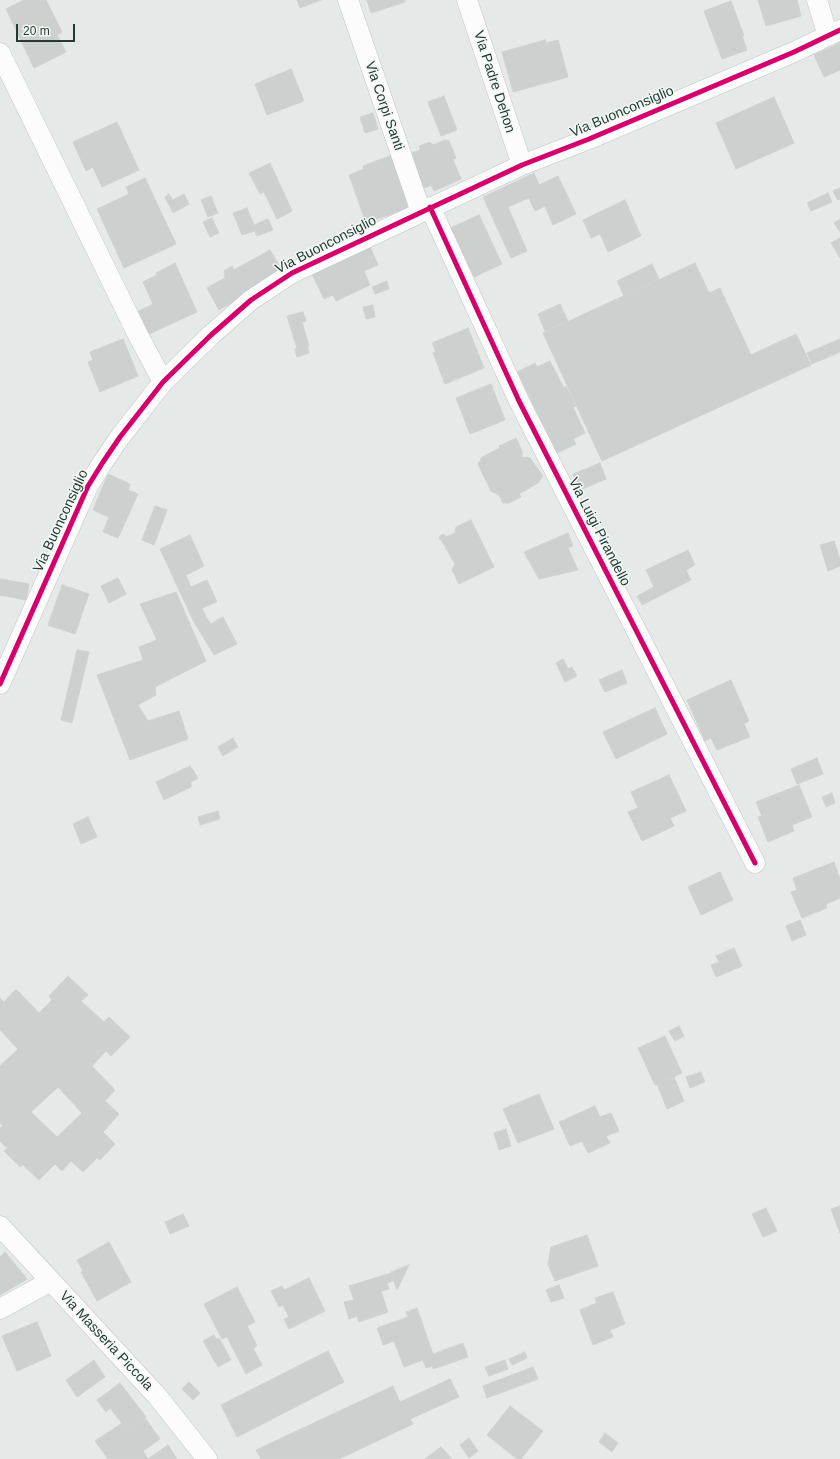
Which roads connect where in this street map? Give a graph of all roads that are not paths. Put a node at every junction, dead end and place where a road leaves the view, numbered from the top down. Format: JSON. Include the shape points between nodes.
{"nodes":[{"id":1,"x":348,"y":0,"type":"edge"},
{"id":2,"x":467,"y":0,"type":"edge"},
{"id":3,"x":818,"y":0,"type":"edge"},
{"id":4,"x":834,"y":33,"type":"edge"},
{"id":5,"x":0,"y":53,"type":"edge"},
{"id":6,"x":522,"y":165,"type":"junction"},
{"id":7,"x":425,"y":210,"type":"junction"},
{"id":8,"x":163,"y":382,"type":"junction"},
{"id":9,"x":0,"y":684,"type":"edge"},
{"id":10,"x":755,"y":863,"type":"dead end"},
{"id":11,"x":0,"y":1226,"type":"edge"},
{"id":12,"x":51,"y":1281,"type":"junction"},
{"id":13,"x":0,"y":1309,"type":"edge"},
{"id":14,"x":207,"y":1459,"type":"edge"}],
"edges":[{"from":1,"to":7,"type":"street","name":"Via Corpi Santi"},
{"from":2,"to":6,"type":"street","name":"Via Padre Dehon"},
{"from":3,"to":4,"type":"street"},
{"from":4,"to":6,"type":"street","name":"Via Buonconsiglio","via":[[589,139]]},
{"from":5,"to":8,"type":"street"},
{"from":6,"to":7,"type":"street","name":"Via Buonconsiglio"},
{"from":7,"to":8,"type":"street","name":"Via Buonconsiglio","via":[[292,273],[251,300]]},
{"from":7,"to":10,"type":"street","name":"Via Luigi Pirandello","via":[[519,401]]},
{"from":8,"to":9,"type":"street","name":"Via Buonconsiglio","via":[[120,437],[88,486]]},
{"from":11,"to":12,"type":"street","name":"Via Masseria Piccola"},
{"from":12,"to":13,"type":"street"},
{"from":12,"to":14,"type":"street","name":"Via Masseria Piccola","via":[[158,1396]]}]}
